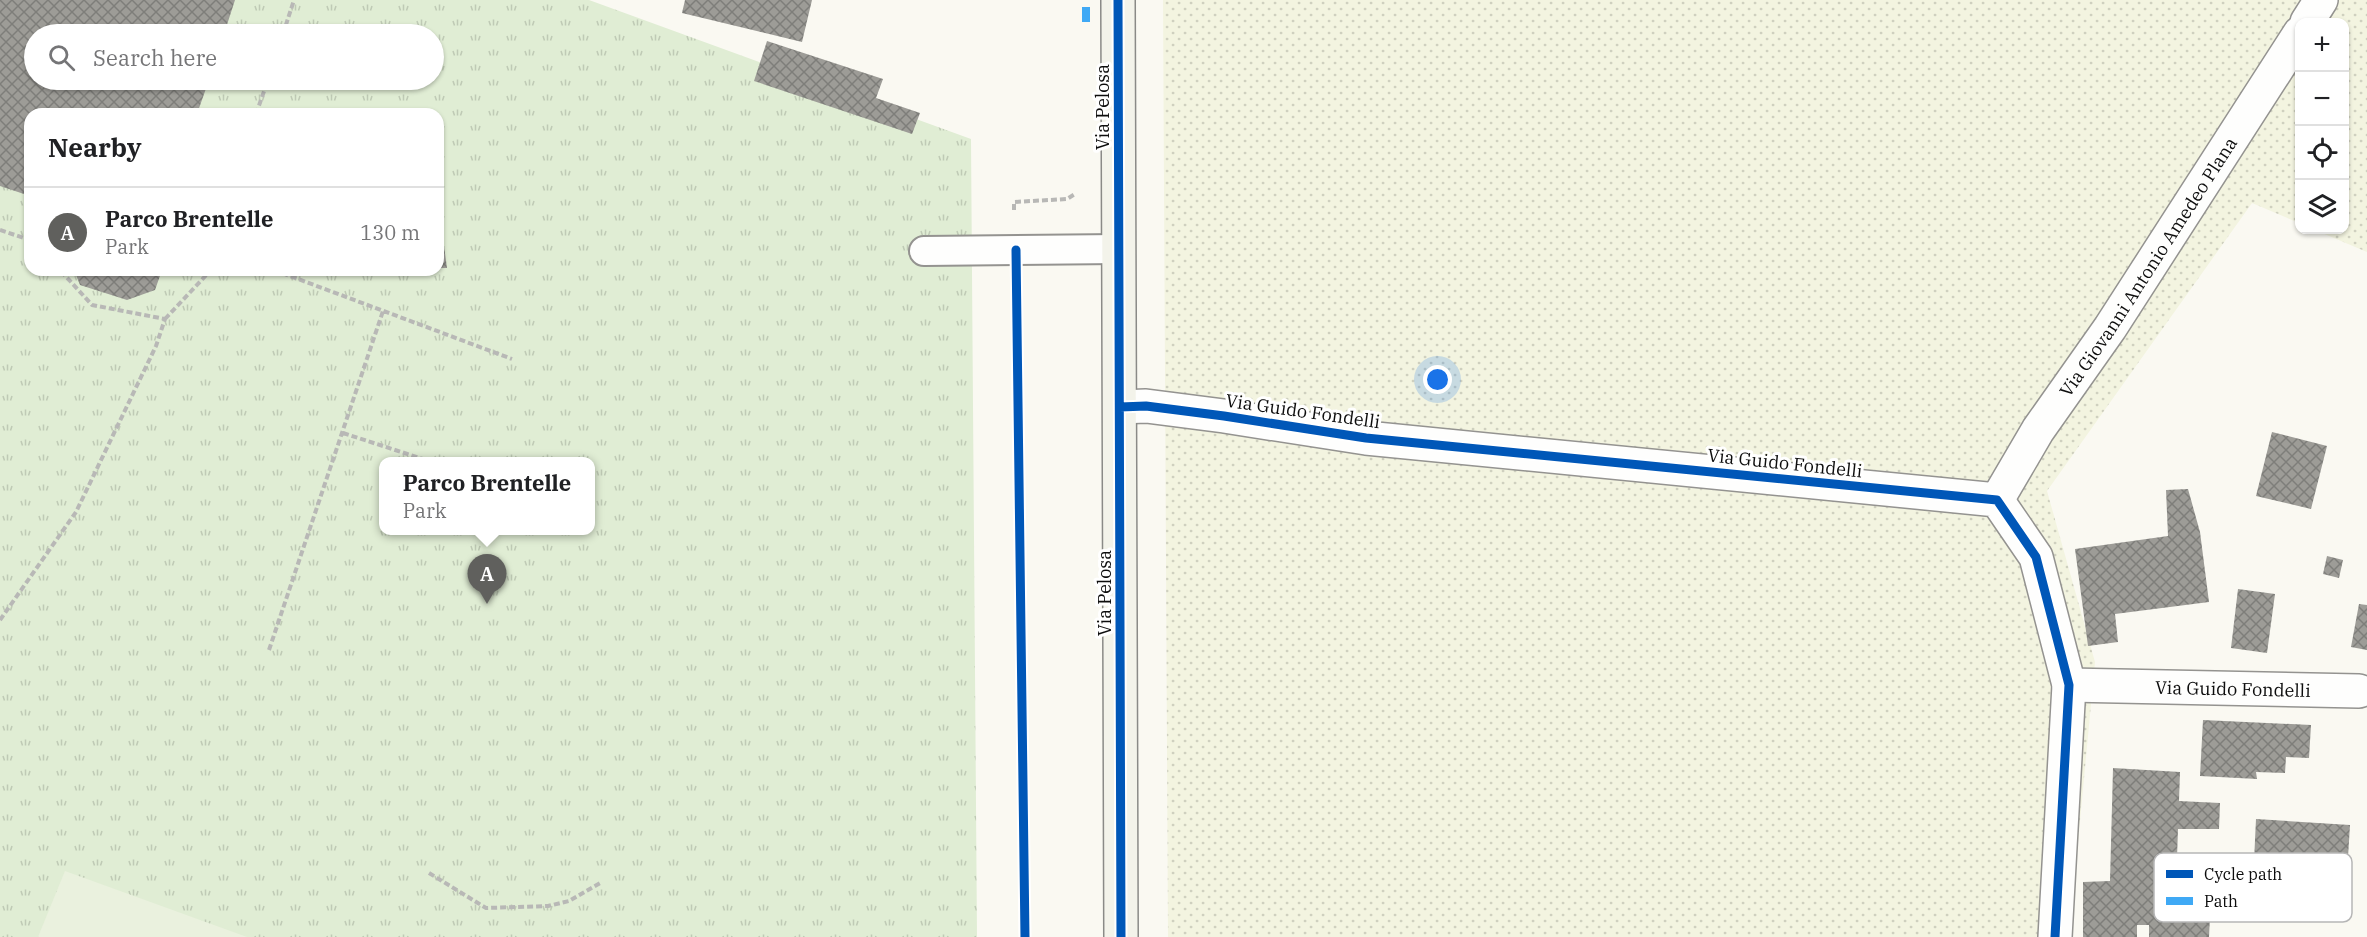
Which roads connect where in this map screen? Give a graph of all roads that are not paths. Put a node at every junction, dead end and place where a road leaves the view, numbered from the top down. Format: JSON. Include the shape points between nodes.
{"nodes":[{"id":1,"x":1118,"y":0,"type":"edge"},
{"id":2,"x":2321,"y":0,"type":"edge"},
{"id":3,"x":2310,"y":18,"type":"edge"},
{"id":4,"x":2295,"y":41,"type":"edge"},
{"id":5,"x":1119,"y":249,"type":"junction"},
{"id":6,"x":924,"y":251,"type":"dead end"},
{"id":7,"x":1120,"y":407,"type":"junction"},
{"id":8,"x":1997,"y":500,"type":"junction"},
{"id":9,"x":2069,"y":686,"type":"junction"},
{"id":10,"x":2359,"y":691,"type":"dead end"},
{"id":11,"x":1121,"y":937,"type":"edge"},
{"id":12,"x":2055,"y":937,"type":"edge"}],
"edges":[{"from":1,"to":5,"type":"street","name":"Via Pelosa"},
{"from":2,"to":3,"type":"street"},
{"from":4,"to":8,"type":"street","name":"Via Giovanni Antonio Amedeo Plana","via":[[2110,328],[2038,430]]},
{"from":5,"to":6,"type":"lane"},
{"from":5,"to":7,"type":"street","name":"Via Pelosa"},
{"from":7,"to":8,"type":"street","name":"Via Guido Fondelli","via":[[1146,406],[1366,438]]},
{"from":7,"to":11,"type":"street","name":"Via Pelosa"},
{"from":8,"to":9,"type":"street","via":[[2036,557]]},
{"from":9,"to":10,"type":"street","name":"Via Guido Fondelli"},
{"from":9,"to":12,"type":"street"}]}
